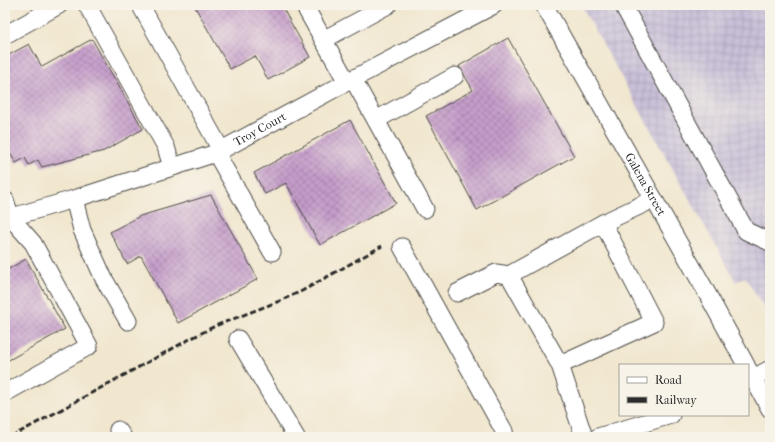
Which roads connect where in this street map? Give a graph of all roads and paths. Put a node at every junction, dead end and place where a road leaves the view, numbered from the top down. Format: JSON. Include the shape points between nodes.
{"nodes":[{"id":1,"x":59,"y":5,"type":"edge"},
{"id":2,"x":87,"y":5,"type":"edge"},
{"id":3,"x":304,"y":5,"type":"edge"},
{"id":4,"x":388,"y":5,"type":"edge"},
{"id":5,"x":494,"y":5,"type":"edge"},
{"id":6,"x":544,"y":5,"type":"edge"},
{"id":7,"x":623,"y":5,"type":"edge"},
{"id":8,"x":142,"y":8,"type":"dead end"},
{"id":9,"x":5,"y":35,"type":"edge"},
{"id":10,"x":323,"y":40,"type":"junction"},
{"id":11,"x":455,"y":76,"type":"dead end"},
{"id":12,"x":350,"y":81,"type":"junction"},
{"id":13,"x":376,"y":120,"type":"junction"},
{"id":14,"x":218,"y":151,"type":"junction"},
{"id":15,"x":172,"y":167,"type":"junction"},
{"id":16,"x":74,"y":199,"type":"junction"},
{"id":17,"x":654,"y":199,"type":"junction"},
{"id":18,"x":5,"y":200,"type":"edge"},
{"id":19,"x":425,"y":209,"type":"dead end"},
{"id":20,"x":8,"y":219,"type":"edge"},
{"id":21,"x":603,"y":223,"type":"junction"},
{"id":22,"x":770,"y":242,"type":"edge"},
{"id":23,"x":402,"y":247,"type":"dead end"},
{"id":24,"x":272,"y":252,"type":"dead end"},
{"id":25,"x":509,"y":275,"type":"junction"},
{"id":26,"x":456,"y":293,"type":"dead end"},
{"id":27,"x":128,"y":321,"type":"dead end"},
{"id":28,"x":238,"y":340,"type":"dead end"},
{"id":29,"x":744,"y":364,"type":"edge"},
{"id":30,"x":560,"y":365,"type":"junction"},
{"id":31,"x":770,"y":369,"type":"edge"},
{"id":32,"x":749,"y":373,"type":"edge"},
{"id":33,"x":5,"y":393,"type":"edge"},
{"id":34,"x":770,"y":409,"type":"edge"},
{"id":35,"x":668,"y":416,"type":"edge"},
{"id":36,"x":296,"y":437,"type":"edge"},
{"id":37,"x":505,"y":437,"type":"edge"},
{"id":38,"x":584,"y":437,"type":"edge"},
{"id":39,"x":598,"y":437,"type":"edge"}],
"edges":[{"from":1,"to":9,"type":"street"},
{"from":2,"to":15,"type":"street","via":[[166,147]]},
{"from":3,"to":10,"type":"street"},
{"from":4,"to":10,"type":"street"},
{"from":5,"to":12,"type":"street","name":"Troy Court"},
{"from":6,"to":17,"type":"street","name":"Galena Street"},
{"from":7,"to":22,"type":"street","via":[[746,231]]},
{"from":8,"to":14,"type":"street"},
{"from":10,"to":12,"type":"street"},
{"from":11,"to":13,"type":"street"},
{"from":12,"to":13,"type":"street"},
{"from":12,"to":14,"type":"street","name":"Troy Court"},
{"from":13,"to":19,"type":"street"},
{"from":14,"to":15,"type":"street","name":"Troy Court"},
{"from":14,"to":24,"type":"street"},
{"from":15,"to":16,"type":"street","name":"Troy Court"},
{"from":16,"to":20,"type":"street","name":"Troy Court"},
{"from":16,"to":27,"type":"street","via":[[82,230],[104,279]]},
{"from":17,"to":21,"type":"street"},
{"from":17,"to":29,"type":"street","name":"Galena Street"},
{"from":18,"to":20,"type":"street"},
{"from":20,"to":33,"type":"street","via":[[33,243],[89,346]]},
{"from":21,"to":25,"type":"street"},
{"from":21,"to":30,"type":"street","via":[[654,322]]},
{"from":23,"to":37,"type":"street"},
{"from":25,"to":26,"type":"street","via":[[496,273]]},
{"from":25,"to":30,"type":"street"},
{"from":28,"to":36,"type":"street"},
{"from":30,"to":38,"type":"street"},
{"from":31,"to":32,"type":"street"},
{"from":32,"to":34,"type":"street","name":"Galena Street"},
{"from":35,"to":39,"type":"street"}]}
